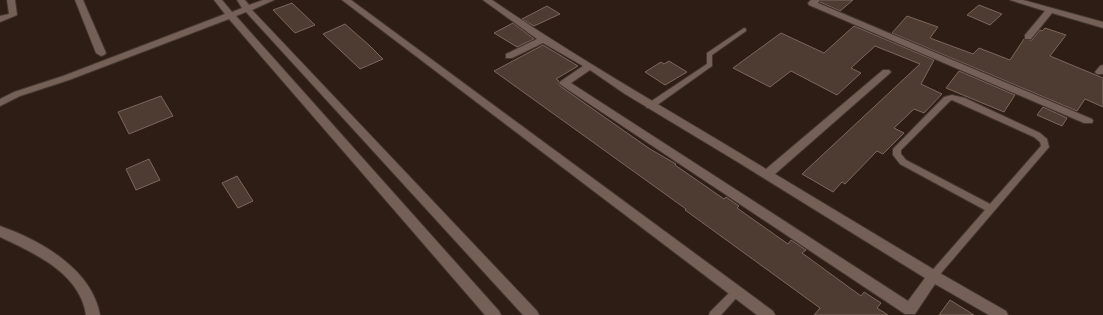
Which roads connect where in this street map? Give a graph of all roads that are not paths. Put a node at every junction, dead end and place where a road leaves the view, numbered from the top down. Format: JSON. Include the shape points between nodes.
{"nodes":[{"id":1,"x":11,"y":0,"type":"edge"},
{"id":2,"x":78,"y":0,"type":"edge"},
{"id":3,"x":218,"y":0,"type":"edge"},
{"id":4,"x":270,"y":0,"type":"edge"},
{"id":5,"x":346,"y":0,"type":"edge"},
{"id":6,"x":486,"y":0,"type":"edge"},
{"id":7,"x":816,"y":0,"type":"edge"},
{"id":8,"x":1014,"y":0,"type":"edge"},
{"id":9,"x":244,"y":4,"type":"edge"},
{"id":10,"x":1050,"y":11,"type":"junction"},
{"id":11,"x":230,"y":15,"type":"junction"},
{"id":12,"x":0,"y":19,"type":"edge"},
{"id":13,"x":1103,"y":25,"type":"edge"},
{"id":14,"x":744,"y":30,"type":"dead end"},
{"id":15,"x":1028,"y":38,"type":"dead end"},
{"id":16,"x":543,"y":39,"type":"junction"},
{"id":17,"x":102,"y":53,"type":"dead end"},
{"id":18,"x":509,"y":56,"type":"dead end"},
{"id":19,"x":590,"y":66,"type":"junction"},
{"id":20,"x":886,"y":72,"type":"dead end"},
{"id":21,"x":0,"y":103,"type":"edge"},
{"id":22,"x":650,"y":106,"type":"junction"},
{"id":23,"x":1088,"y":121,"type":"dead end"},
{"id":24,"x":767,"y":174,"type":"junction"},
{"id":25,"x":991,"y":209,"type":"junction"},
{"id":26,"x":0,"y":231,"type":"edge"},
{"id":27,"x":933,"y":276,"type":"junction"},
{"id":28,"x":736,"y":292,"type":"junction"},
{"id":29,"x":92,"y":315,"type":"edge"},
{"id":30,"x":494,"y":315,"type":"edge"},
{"id":31,"x":532,"y":315,"type":"edge"},
{"id":32,"x":714,"y":315,"type":"edge"},
{"id":33,"x":768,"y":315,"type":"edge"},
{"id":34,"x":1001,"y":315,"type":"edge"}],
"edges":[{"from":1,"to":12,"type":"street","via":[[13,15]]},
{"from":2,"to":17,"type":"street"},
{"from":3,"to":11,"type":"street"},
{"from":4,"to":9,"type":"street"},
{"from":5,"to":28,"type":"street"},
{"from":6,"to":16,"type":"street"},
{"from":7,"to":23,"type":"street","via":[[812,3]]},
{"from":8,"to":10,"type":"street"},
{"from":9,"to":11,"type":"street"},
{"from":9,"to":31,"type":"street"},
{"from":10,"to":13,"type":"street"},
{"from":10,"to":15,"type":"street"},
{"from":11,"to":21,"type":"street","via":[[66,78],[17,94]]},
{"from":11,"to":30,"type":"street"},
{"from":14,"to":22,"type":"lane","via":[[709,54],[710,65]]},
{"from":16,"to":18,"type":"street"},
{"from":16,"to":19,"type":"street"},
{"from":19,"to":22,"type":"street"},
{"from":19,"to":27,"type":"street","via":[[564,83],[910,310]]},
{"from":20,"to":24,"type":"street"},
{"from":22,"to":24,"type":"street"},
{"from":24,"to":27,"type":"street"},
{"from":25,"to":25,"type":"lane","via":[[1044,147],[1044,141],[1037,135],[952,97],[897,148],[897,155],[903,162]]},
{"from":25,"to":27,"type":"lane"},
{"from":26,"to":29,"type":"street","via":[[61,262],[78,280],[92,309]]},
{"from":27,"to":34,"type":"street"},
{"from":28,"to":32,"type":"lane"},
{"from":28,"to":33,"type":"street"}]}
